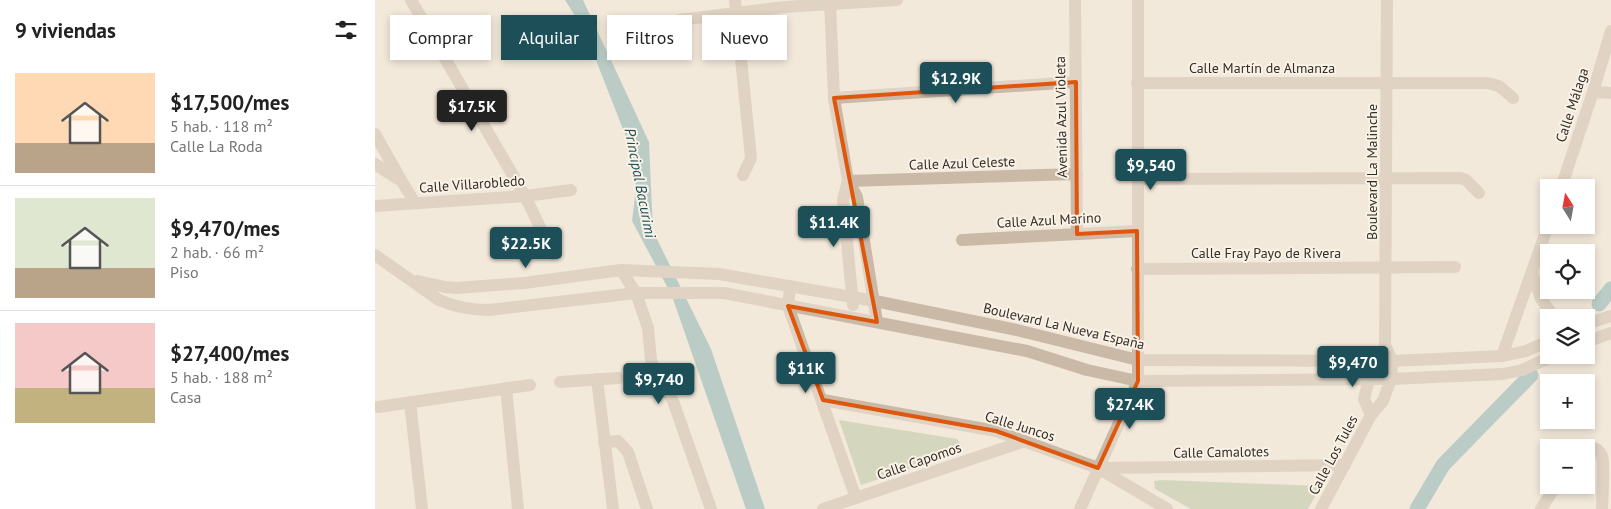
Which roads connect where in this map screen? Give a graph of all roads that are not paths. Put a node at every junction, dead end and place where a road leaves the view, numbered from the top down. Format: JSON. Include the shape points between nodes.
{"nodes":[{"id":1,"x":411,"y":0,"type":"edge"},
{"id":2,"x":897,"y":0,"type":"edge"},
{"id":3,"x":1075,"y":0,"type":"edge"},
{"id":4,"x":1138,"y":0,"type":"edge"},
{"id":5,"x":1387,"y":0,"type":"edge"},
{"id":6,"x":830,"y":2,"type":"edge"},
{"id":7,"x":736,"y":6,"type":"edge"},
{"id":8,"x":692,"y":17,"type":"edge"},
{"id":9,"x":1611,"y":31,"type":"edge"},
{"id":10,"x":1076,"y":82,"type":"junction"},
{"id":11,"x":1137,"y":83,"type":"junction"},
{"id":12,"x":1387,"y":84,"type":"junction"},
{"id":13,"x":1593,"y":92,"type":"junction"},
{"id":14,"x":1611,"y":93,"type":"edge"},
{"id":15,"x":834,"y":98,"type":"junction"},
{"id":16,"x":1513,"y":98,"type":"dead end"},
{"id":17,"x":375,"y":134,"type":"edge"},
{"id":18,"x":375,"y":164,"type":"edge"},
{"id":19,"x":743,"y":174,"type":"dead end"},
{"id":20,"x":1077,"y":174,"type":"junction"},
{"id":21,"x":1137,"y":179,"type":"junction"},
{"id":22,"x":1387,"y":179,"type":"junction"},
{"id":23,"x":1564,"y":179,"type":"edge"},
{"id":24,"x":401,"y":180,"type":"junction"},
{"id":25,"x":848,"y":181,"type":"junction"},
{"id":26,"x":571,"y":190,"type":"dead end"},
{"id":27,"x":1479,"y":193,"type":"dead end"},
{"id":28,"x":525,"y":196,"type":"junction"},
{"id":29,"x":415,"y":203,"type":"junction"},
{"id":30,"x":375,"y":206,"type":"edge"},
{"id":31,"x":1137,"y":232,"type":"junction"},
{"id":32,"x":1077,"y":234,"type":"junction"},
{"id":33,"x":1545,"y":234,"type":"edge"},
{"id":34,"x":962,"y":240,"type":"dead end"},
{"id":35,"x":553,"y":254,"type":"dead end"},
{"id":36,"x":375,"y":255,"type":"edge"},
{"id":37,"x":1455,"y":267,"type":"dead end"},
{"id":38,"x":1387,"y":268,"type":"junction"},
{"id":39,"x":1137,"y":269,"type":"junction"},
{"id":40,"x":621,"y":270,"type":"junction"},
{"id":41,"x":1532,"y":273,"type":"junction"},
{"id":42,"x":413,"y":280,"type":"junction"},
{"id":43,"x":790,"y":287,"type":"junction"},
{"id":44,"x":641,"y":293,"type":"junction"},
{"id":45,"x":853,"y":298,"type":"junction"},
{"id":46,"x":875,"y":302,"type":"junction"},
{"id":47,"x":788,"y":306,"type":"junction"},
{"id":48,"x":1548,"y":309,"type":"edge"},
{"id":49,"x":1611,"y":316,"type":"edge"},
{"id":50,"x":855,"y":318,"type":"junction"},
{"id":51,"x":1595,"y":321,"type":"edge"},
{"id":52,"x":877,"y":322,"type":"junction"},
{"id":53,"x":1611,"y":332,"type":"edge"},
{"id":54,"x":1595,"y":338,"type":"edge"},
{"id":55,"x":1385,"y":345,"type":"junction"},
{"id":56,"x":1540,"y":345,"type":"edge"},
{"id":57,"x":1503,"y":356,"type":"junction"},
{"id":58,"x":1137,"y":360,"type":"junction"},
{"id":59,"x":1375,"y":360,"type":"junction"},
{"id":60,"x":1392,"y":361,"type":"junction"},
{"id":61,"x":1540,"y":362,"type":"edge"},
{"id":62,"x":618,"y":378,"type":"dead end"},
{"id":63,"x":1369,"y":378,"type":"junction"},
{"id":64,"x":1391,"y":378,"type":"junction"},
{"id":65,"x":597,"y":379,"type":"junction"},
{"id":66,"x":1137,"y":381,"type":"junction"},
{"id":67,"x":560,"y":382,"type":"dead end"},
{"id":68,"x":530,"y":385,"type":"dead end"},
{"id":69,"x":505,"y":388,"type":"junction"},
{"id":70,"x":823,"y":400,"type":"junction"},
{"id":71,"x":410,"y":402,"type":"junction"},
{"id":72,"x":378,"y":407,"type":"dead end"},
{"id":73,"x":1371,"y":415,"type":"junction"},
{"id":74,"x":1025,"y":441,"type":"junction"},
{"id":75,"x":604,"y":442,"type":"junction"},
{"id":76,"x":1595,"y":449,"type":"edge"},
{"id":77,"x":1345,"y":465,"type":"junction"},
{"id":78,"x":1098,"y":468,"type":"junction"},
{"id":79,"x":1550,"y":494,"type":"edge"},
{"id":80,"x":857,"y":498,"type":"junction"},
{"id":81,"x":423,"y":509,"type":"edge"},
{"id":82,"x":518,"y":509,"type":"edge"},
{"id":83,"x":613,"y":509,"type":"edge"},
{"id":84,"x":647,"y":509,"type":"edge"},
{"id":85,"x":711,"y":509,"type":"edge"},
{"id":86,"x":823,"y":509,"type":"edge"},
{"id":87,"x":1080,"y":509,"type":"edge"},
{"id":88,"x":1167,"y":509,"type":"edge"},
{"id":89,"x":1321,"y":509,"type":"edge"},
{"id":90,"x":1541,"y":509,"type":"edge"},
{"id":91,"x":1602,"y":509,"type":"edge"}],
"edges":[{"from":1,"to":28,"type":"street"},
{"from":2,"to":6,"type":"street"},
{"from":3,"to":10,"type":"street","name":"Avenida Azul Violeta"},
{"from":4,"to":11,"type":"street"},
{"from":5,"to":12,"type":"street","name":"Boulevard La Malinche"},
{"from":6,"to":7,"type":"street","via":[[784,7]]},
{"from":6,"to":15,"type":"street"},
{"from":7,"to":8,"type":"street"},
{"from":7,"to":19,"type":"street","via":[[751,158]]},
{"from":9,"to":13,"type":"street","name":"Calle Málaga"},
{"from":10,"to":15,"type":"street"},
{"from":10,"to":20,"type":"street","name":"Avenida Azul Violeta"},
{"from":11,"to":12,"type":"street","name":"Calle Martín de Almanza"},
{"from":11,"to":21,"type":"street"},
{"from":12,"to":16,"type":"street","name":"Calle Martín de Almanza","via":[[1488,83],[1499,86]]},
{"from":12,"to":22,"type":"street","name":"Boulevard La Malinche"},
{"from":13,"to":14,"type":"street"},
{"from":13,"to":23,"type":"street","name":"Calle Málaga"},
{"from":15,"to":25,"type":"street"},
{"from":17,"to":24,"type":"street"},
{"from":18,"to":24,"type":"street"},
{"from":20,"to":25,"type":"street","name":"Calle Azul Celeste"},
{"from":20,"to":32,"type":"street","name":"Avenida Azul Violeta"},
{"from":21,"to":22,"type":"street"},
{"from":21,"to":31,"type":"street"},
{"from":22,"to":27,"type":"street","via":[[1460,178]]},
{"from":22,"to":38,"type":"street","name":"Boulevard La Malinche"},
{"from":24,"to":29,"type":"street"},
{"from":25,"to":45,"type":"street","via":[[843,200]]},
{"from":25,"to":46,"type":"street","via":[[857,197]]},
{"from":26,"to":28,"type":"street","name":"Calle Villarobledo"},
{"from":28,"to":29,"type":"street","name":"Calle Villarobledo"},
{"from":28,"to":35,"type":"street"},
{"from":29,"to":30,"type":"street","name":"Calle Villarobledo"},
{"from":31,"to":32,"type":"street","name":"Calle Azul Marino"},
{"from":31,"to":39,"type":"street"},
{"from":32,"to":34,"type":"street","name":"Calle Azul Marino"},
{"from":33,"to":41,"type":"street"},
{"from":36,"to":42,"type":"street"},
{"from":37,"to":38,"type":"street","name":"Calle Fray Payo de Rivera"},
{"from":38,"to":39,"type":"street","name":"Calle Fray Payo de Rivera"},
{"from":38,"to":55,"type":"street","name":"Boulevard La Malinche"},
{"from":39,"to":58,"type":"street"},
{"from":40,"to":42,"type":"street","name":"Boulevard La Nueva España","via":[[524,284],[456,288]]},
{"from":40,"to":43,"type":"street","name":"Boulevard La Nueva España","via":[[719,274]]},
{"from":40,"to":44,"type":"street"},
{"from":41,"to":48,"type":"street","via":[[1541,299]]},
{"from":41,"to":57,"type":"street"},
{"from":42,"to":44,"type":"street","via":[[439,300],[472,310]]},
{"from":43,"to":45,"type":"street","name":"Boulevard La Nueva España"},
{"from":43,"to":47,"type":"street"},
{"from":44,"to":47,"type":"street","via":[[724,293]]},
{"from":44,"to":85,"type":"street","via":[[651,360],[673,401]]},
{"from":45,"to":46,"type":"street","name":"Boulevard La Nueva España"},
{"from":45,"to":50,"type":"street"},
{"from":46,"to":52,"type":"street"},
{"from":46,"to":58,"type":"street","name":"Boulevard La Nueva España","via":[[1017,330]]},
{"from":47,"to":50,"type":"street"},
{"from":47,"to":70,"type":"street"},
{"from":49,"to":51,"type":"street"},
{"from":50,"to":52,"type":"street"},
{"from":52,"to":66,"type":"street","via":[[1027,350],[1087,370]]},
{"from":53,"to":54,"type":"street"},
{"from":55,"to":59,"type":"street"},
{"from":55,"to":60,"type":"street","name":"Boulevard La Malinche"},
{"from":56,"to":57,"type":"street","name":"Boulevard La Nueva España"},
{"from":57,"to":60,"type":"street","name":"Boulevard La Nueva España"},
{"from":58,"to":59,"type":"street","name":"Boulevard La Nueva España"},
{"from":58,"to":66,"type":"street"},
{"from":59,"to":60,"type":"street","name":"Boulevard La Nueva España"},
{"from":59,"to":63,"type":"street","name":"Calle Los Tules"},
{"from":60,"to":64,"type":"street","name":"Calle Los Tules"},
{"from":61,"to":64,"type":"street","via":[[1503,374]]},
{"from":62,"to":65,"type":"street"},
{"from":63,"to":64,"type":"street"},
{"from":63,"to":66,"type":"street"},
{"from":63,"to":73,"type":"street","name":"Calle Los Tules","via":[[1364,399]]},
{"from":64,"to":73,"type":"street","name":"Calle Los Tules","via":[[1383,401]]},
{"from":65,"to":67,"type":"street"},
{"from":65,"to":75,"type":"street"},
{"from":66,"to":78,"type":"street"},
{"from":68,"to":69,"type":"street"},
{"from":69,"to":71,"type":"street"},
{"from":69,"to":82,"type":"street"},
{"from":70,"to":74,"type":"street","name":"Calle Juncos","via":[[996,431]]},
{"from":70,"to":80,"type":"street"},
{"from":71,"to":72,"type":"street"},
{"from":71,"to":81,"type":"street"},
{"from":73,"to":77,"type":"street","name":"Calle Los Tules"},
{"from":74,"to":78,"type":"street","name":"Calle Juncos"},
{"from":74,"to":80,"type":"street","name":"Calle Capomos"},
{"from":75,"to":83,"type":"street"},
{"from":75,"to":84,"type":"street","via":[[618,441],[628,452]]},
{"from":76,"to":91,"type":"street","via":[[1603,458]]},
{"from":77,"to":78,"type":"street","name":"Calle Camalotes"},
{"from":77,"to":89,"type":"street","name":"Calle Los Tules"},
{"from":78,"to":87,"type":"street"},
{"from":78,"to":88,"type":"street","name":"Calle Juncos"},
{"from":79,"to":90,"type":"street"},
{"from":80,"to":86,"type":"street","name":"Calle Capomos"}]}
